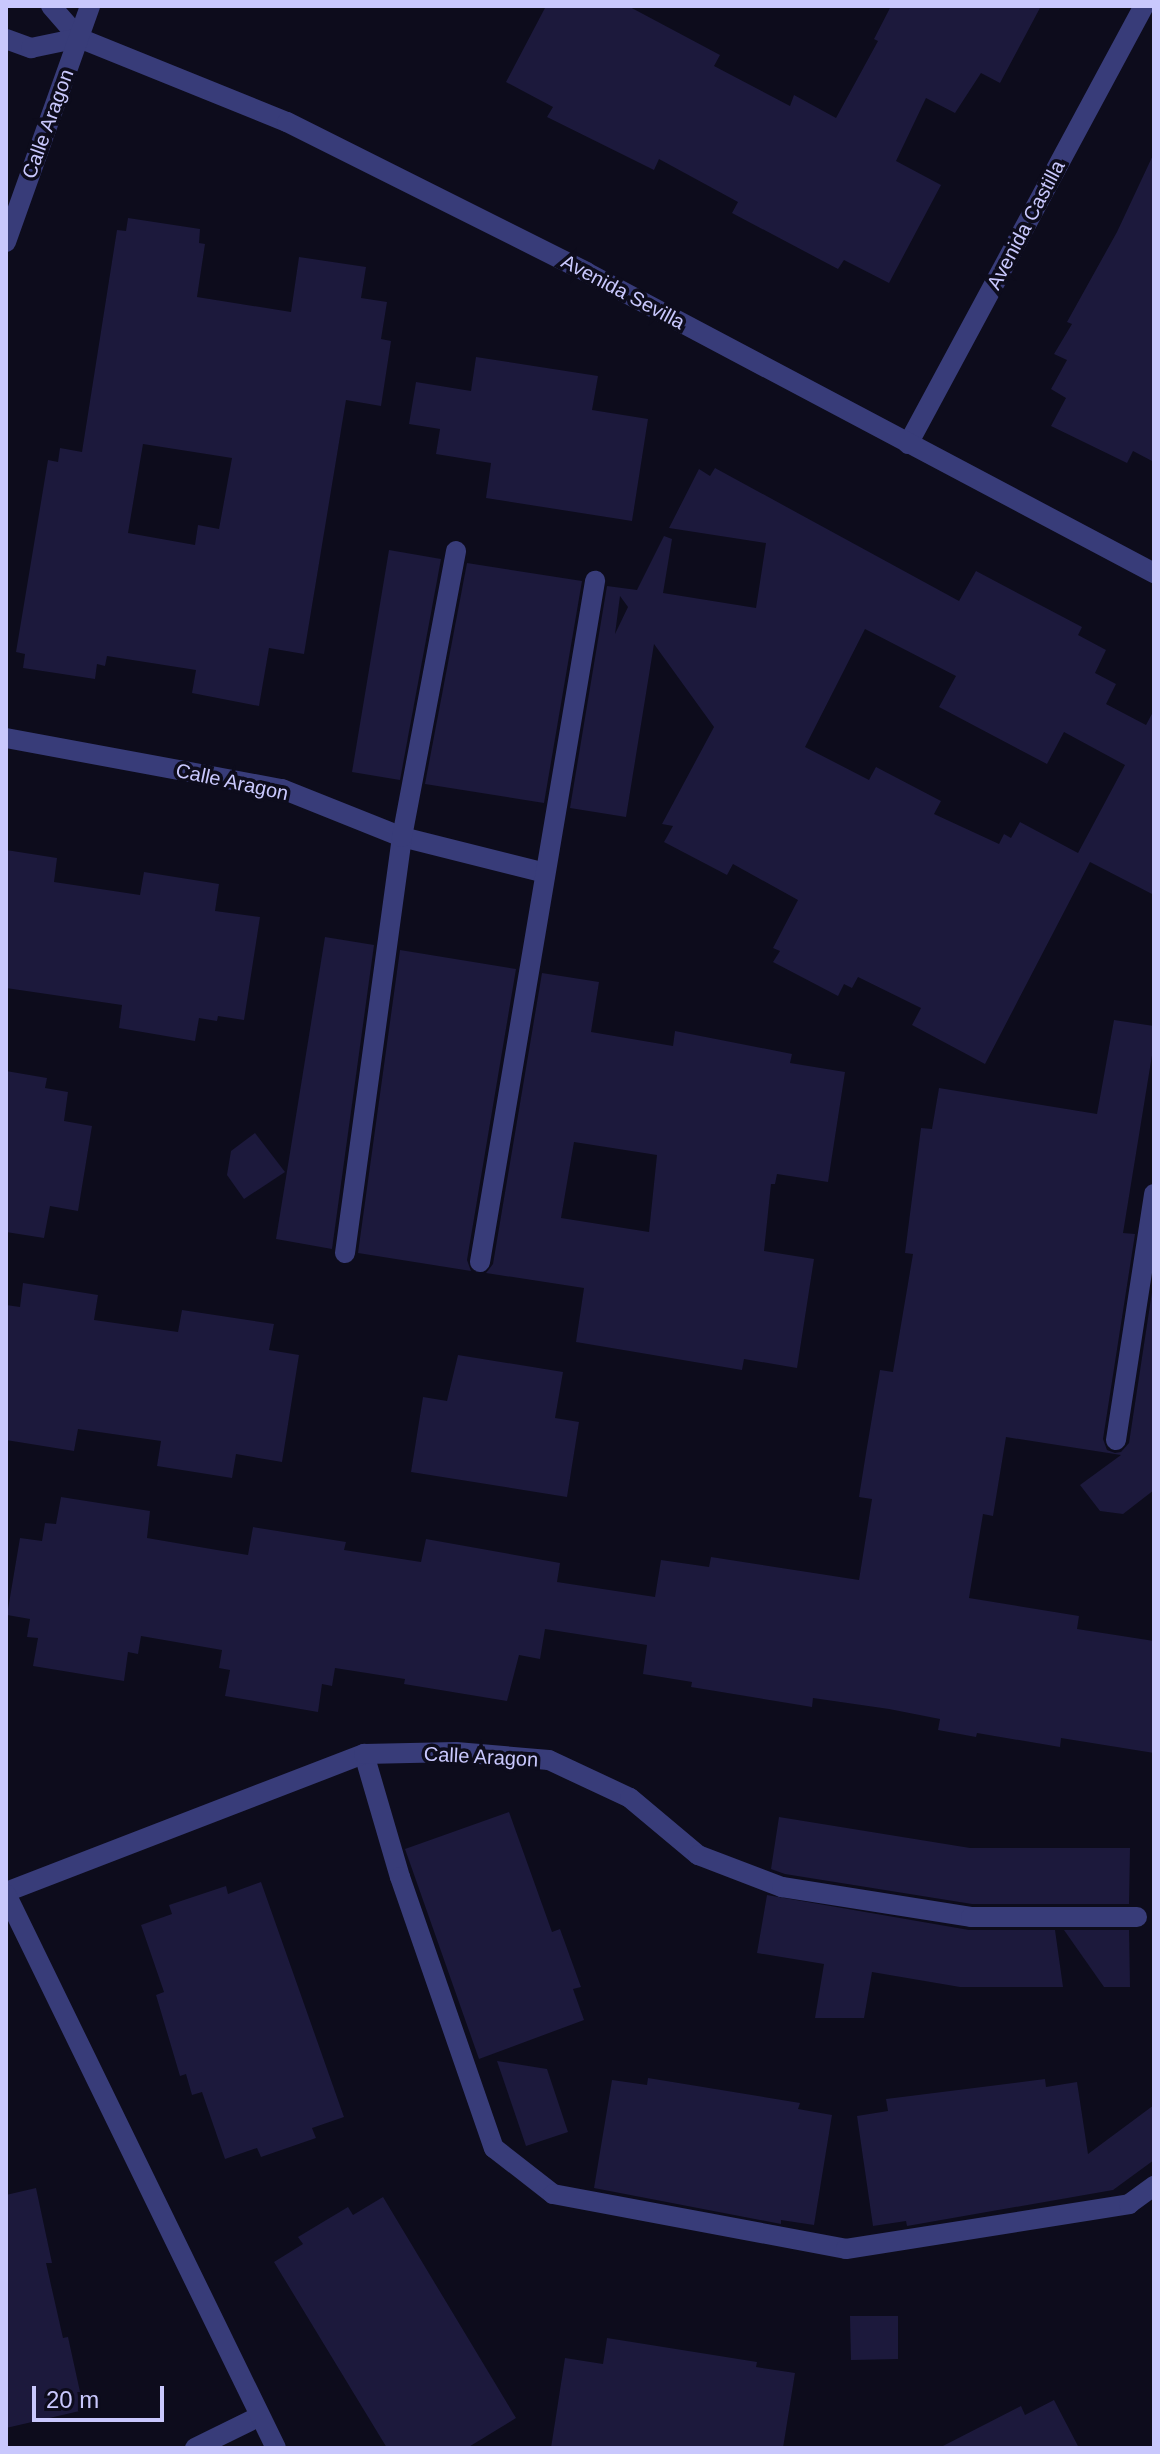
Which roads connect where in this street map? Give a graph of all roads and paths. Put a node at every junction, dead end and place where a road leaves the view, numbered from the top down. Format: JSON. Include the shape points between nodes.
{"nodes":[{"id":1,"x":51,"y":6,"type":"edge"},
{"id":2,"x":90,"y":6,"type":"edge"},
{"id":3,"x":1144,"y":6,"type":"edge"},
{"id":4,"x":79,"y":38,"type":"junction"},
{"id":5,"x":6,"y":39,"type":"edge"},
{"id":6,"x":6,"y":242,"type":"edge"},
{"id":7,"x":908,"y":444,"type":"junction"},
{"id":8,"x":456,"y":551,"type":"dead end"},
{"id":9,"x":1154,"y":573,"type":"edge"},
{"id":10,"x":595,"y":581,"type":"dead end"},
{"id":11,"x":6,"y":738,"type":"edge"},
{"id":12,"x":402,"y":837,"type":"junction"},
{"id":13,"x":545,"y":873,"type":"junction"},
{"id":14,"x":1154,"y":1194,"type":"edge"},
{"id":15,"x":345,"y":1253,"type":"dead end"},
{"id":16,"x":480,"y":1262,"type":"dead end"},
{"id":17,"x":1116,"y":1440,"type":"dead end"},
{"id":18,"x":364,"y":1754,"type":"junction"},
{"id":19,"x":6,"y":1893,"type":"edge"},
{"id":20,"x":1137,"y":1917,"type":"dead end"},
{"id":21,"x":1154,"y":2186,"type":"edge"},
{"id":22,"x":260,"y":2416,"type":"junction"},
{"id":23,"x":195,"y":2448,"type":"edge"},
{"id":24,"x":276,"y":2448,"type":"edge"}],
"edges":[{"from":1,"to":4,"type":"street","name":"Avenida Sevilla"},
{"from":2,"to":4,"type":"street","name":"Calle Aragon"},
{"from":3,"to":7,"type":"street","name":"Avenida Castilla"},
{"from":4,"to":5,"type":"street","via":[[31,48]]},
{"from":4,"to":6,"type":"street","name":"Calle Aragon"},
{"from":4,"to":7,"type":"street","name":"Avenida Sevilla","via":[[287,122],[586,272]]},
{"from":7,"to":9,"type":"street","name":"Avenida Sevilla"},
{"from":8,"to":12,"type":"street"},
{"from":10,"to":13,"type":"street"},
{"from":11,"to":12,"type":"street","name":"Calle Aragon","via":[[282,789]]},
{"from":12,"to":13,"type":"street","name":"Calle Aragon"},
{"from":12,"to":15,"type":"street"},
{"from":13,"to":16,"type":"street"},
{"from":14,"to":17,"type":"street"},
{"from":18,"to":19,"type":"street","name":"Calle Aragon"},
{"from":18,"to":20,"type":"street","name":"Calle Aragon","via":[[456,1752],[549,1760],[630,1798],[698,1855],[782,1887],[971,1917]]},
{"from":18,"to":21,"type":"street","via":[[400,1877],[494,2148],[553,2194],[846,2249],[1129,2204]]},
{"from":19,"to":22,"type":"street","name":"Calle Aragon"},
{"from":22,"to":23,"type":"street"},
{"from":22,"to":24,"type":"street","name":"Calle Aragon"}]}
